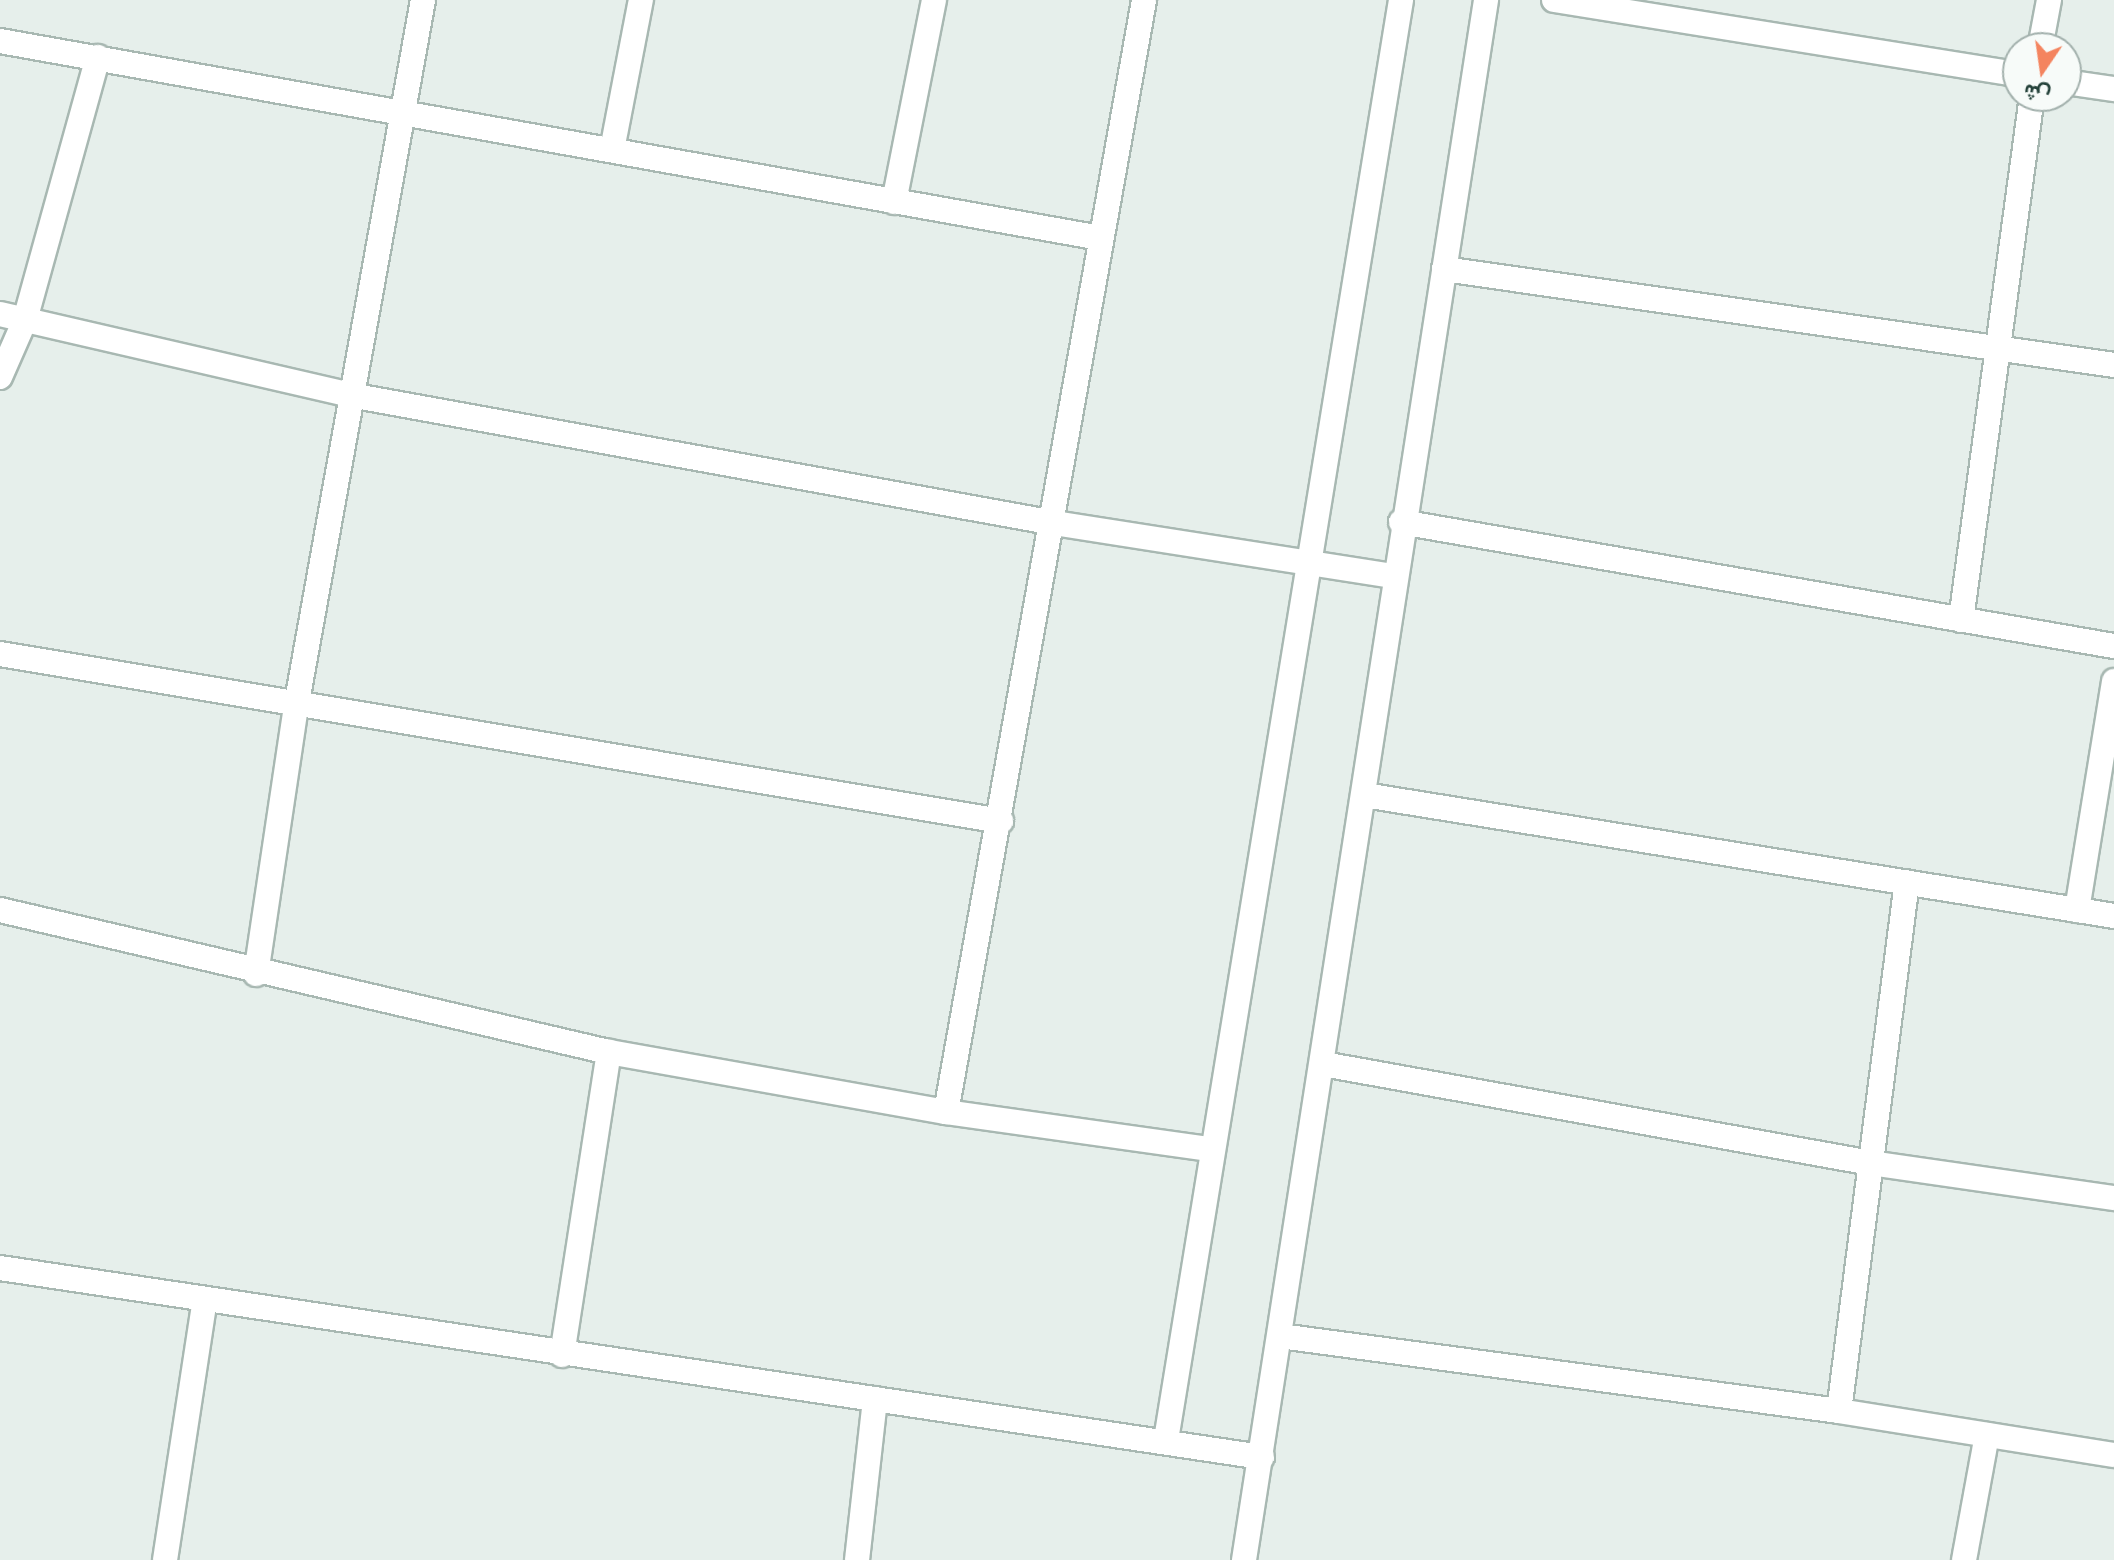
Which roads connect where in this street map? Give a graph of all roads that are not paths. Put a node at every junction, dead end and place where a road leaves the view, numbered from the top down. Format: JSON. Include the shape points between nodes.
{"nodes":[{"id":1,"x":423,"y":0,"type":"edge"},
{"id":2,"x":641,"y":0,"type":"edge"},
{"id":3,"x":934,"y":0,"type":"edge"},
{"id":4,"x":1144,"y":0,"type":"edge"},
{"id":5,"x":1401,"y":0,"type":"edge"},
{"id":6,"x":1486,"y":0,"type":"edge"},
{"id":7,"x":1554,"y":0,"type":"edge"},
{"id":8,"x":2049,"y":0,"type":"edge"},
{"id":9,"x":2043,"y":32,"type":"edge"},
{"id":10,"x":0,"y":41,"type":"edge"},
{"id":11,"x":98,"y":57,"type":"junction"},
{"id":12,"x":2002,"y":71,"type":"edge"},
{"id":13,"x":2082,"y":84,"type":"edge"},
{"id":14,"x":2114,"y":89,"type":"edge"},
{"id":15,"x":2030,"y":112,"type":"edge"},
{"id":16,"x":400,"y":115,"type":"junction"},
{"id":17,"x":612,"y":150,"type":"junction"},
{"id":18,"x":894,"y":202,"type":"junction"},
{"id":19,"x":1100,"y":238,"type":"junction"},
{"id":20,"x":1444,"y":269,"type":"junction"},
{"id":21,"x":0,"y":314,"type":"edge"},
{"id":22,"x":25,"y":320,"type":"junction"},
{"id":23,"x":1996,"y":344,"type":"junction"},
{"id":24,"x":2114,"y":365,"type":"edge"},
{"id":25,"x":0,"y":377,"type":"edge"},
{"id":26,"x":350,"y":395,"type":"junction"},
{"id":27,"x":1401,"y":522,"type":"junction"},
{"id":28,"x":1054,"y":523,"type":"junction"},
{"id":29,"x":1311,"y":564,"type":"junction"},
{"id":30,"x":1393,"y":576,"type":"junction"},
{"id":31,"x":1961,"y":620,"type":"junction"},
{"id":32,"x":2114,"y":646,"type":"edge"},
{"id":33,"x":0,"y":654,"type":"edge"},
{"id":34,"x":2114,"y":681,"type":"edge"},
{"id":35,"x":296,"y":707,"type":"junction"},
{"id":36,"x":1364,"y":795,"type":"junction"},
{"id":37,"x":1001,"y":821,"type":"junction"},
{"id":38,"x":1907,"y":882,"type":"junction"},
{"id":39,"x":0,"y":910,"type":"edge"},
{"id":40,"x":2077,"y":910,"type":"junction"},
{"id":41,"x":2114,"y":916,"type":"edge"},
{"id":42,"x":256,"y":974,"type":"junction"},
{"id":43,"x":609,"y":1052,"type":"junction"},
{"id":44,"x":1323,"y":1064,"type":"junction"},
{"id":45,"x":946,"y":1112,"type":"junction"},
{"id":46,"x":1210,"y":1149,"type":"junction"},
{"id":47,"x":1871,"y":1163,"type":"junction"},
{"id":48,"x":2114,"y":1198,"type":"edge"},
{"id":49,"x":0,"y":1268,"type":"edge"},
{"id":50,"x":205,"y":1300,"type":"junction"},
{"id":51,"x":1280,"y":1336,"type":"junction"},
{"id":52,"x":562,"y":1355,"type":"junction"},
{"id":53,"x":875,"y":1399,"type":"junction"},
{"id":54,"x":1839,"y":1411,"type":"junction"},
{"id":55,"x":1987,"y":1435,"type":"junction"},
{"id":56,"x":1166,"y":1440,"type":"junction"},
{"id":57,"x":2114,"y":1455,"type":"edge"},
{"id":58,"x":1262,"y":1457,"type":"junction"},
{"id":59,"x":165,"y":1560,"type":"edge"},
{"id":60,"x":857,"y":1560,"type":"edge"},
{"id":61,"x":1244,"y":1560,"type":"edge"},
{"id":62,"x":1964,"y":1560,"type":"edge"}],
"edges":[{"from":1,"to":16,"type":"street"},
{"from":2,"to":17,"type":"street"},
{"from":3,"to":18,"type":"street"},
{"from":4,"to":19,"type":"street"},
{"from":5,"to":29,"type":"street"},
{"from":6,"to":20,"type":"street"},
{"from":7,"to":12,"type":"street"},
{"from":8,"to":9,"type":"street"},
{"from":10,"to":11,"type":"street"},
{"from":11,"to":16,"type":"street"},
{"from":11,"to":22,"type":"street"},
{"from":13,"to":14,"type":"street"},
{"from":15,"to":23,"type":"street"},
{"from":16,"to":17,"type":"street"},
{"from":16,"to":26,"type":"street"},
{"from":17,"to":18,"type":"street"},
{"from":18,"to":19,"type":"street"},
{"from":19,"to":28,"type":"street"},
{"from":20,"to":23,"type":"street"},
{"from":20,"to":27,"type":"street"},
{"from":21,"to":22,"type":"street"},
{"from":22,"to":25,"type":"street"},
{"from":22,"to":26,"type":"street"},
{"from":23,"to":24,"type":"street"},
{"from":23,"to":31,"type":"street"},
{"from":26,"to":28,"type":"street"},
{"from":26,"to":35,"type":"street"},
{"from":27,"to":30,"type":"street"},
{"from":27,"to":31,"type":"street"},
{"from":28,"to":29,"type":"street"},
{"from":28,"to":37,"type":"street"},
{"from":29,"to":30,"type":"street"},
{"from":29,"to":46,"type":"street"},
{"from":30,"to":36,"type":"street"},
{"from":31,"to":32,"type":"street"},
{"from":33,"to":35,"type":"street"},
{"from":34,"to":40,"type":"street"},
{"from":35,"to":37,"type":"street"},
{"from":35,"to":42,"type":"street"},
{"from":36,"to":38,"type":"street"},
{"from":36,"to":44,"type":"street"},
{"from":37,"to":45,"type":"street"},
{"from":38,"to":40,"type":"street"},
{"from":38,"to":47,"type":"street"},
{"from":39,"to":42,"type":"street"},
{"from":40,"to":41,"type":"street"},
{"from":42,"to":43,"type":"street"},
{"from":43,"to":45,"type":"street"},
{"from":43,"to":52,"type":"street"},
{"from":44,"to":47,"type":"street"},
{"from":44,"to":51,"type":"street"},
{"from":45,"to":46,"type":"street"},
{"from":46,"to":56,"type":"street"},
{"from":47,"to":48,"type":"street"},
{"from":47,"to":54,"type":"street"},
{"from":49,"to":50,"type":"street"},
{"from":50,"to":52,"type":"street"},
{"from":50,"to":59,"type":"street"},
{"from":51,"to":54,"type":"street"},
{"from":51,"to":58,"type":"street"},
{"from":52,"to":53,"type":"street"},
{"from":53,"to":56,"type":"street"},
{"from":53,"to":60,"type":"street"},
{"from":54,"to":55,"type":"street"},
{"from":55,"to":57,"type":"street"},
{"from":55,"to":62,"type":"street"},
{"from":56,"to":58,"type":"street"},
{"from":58,"to":61,"type":"street"}]}
